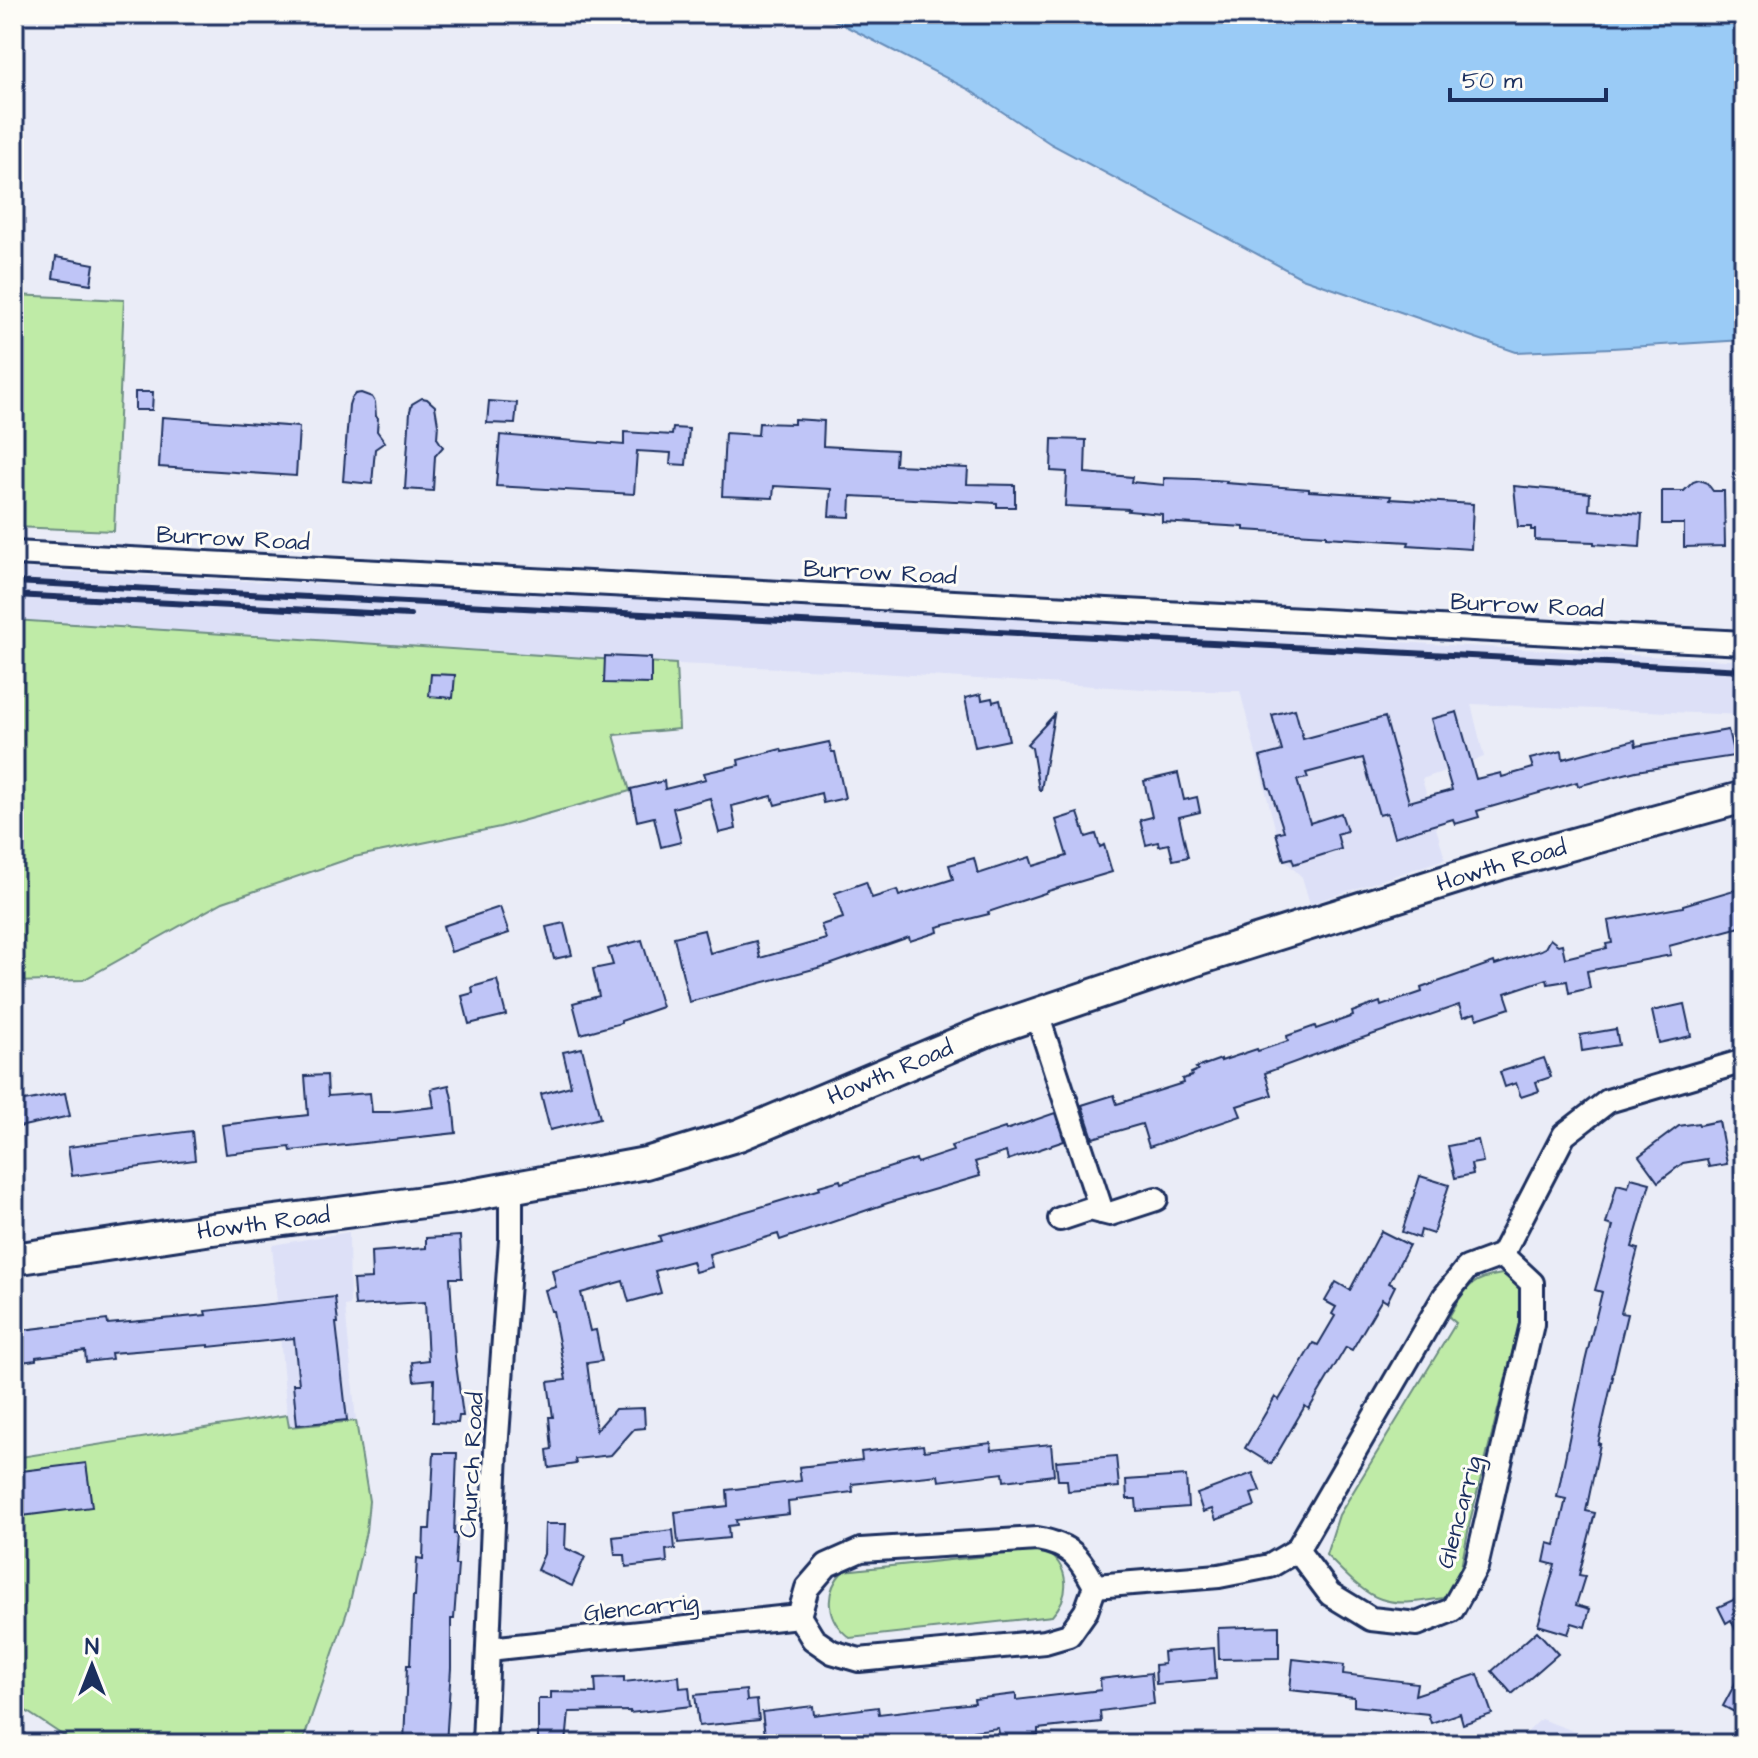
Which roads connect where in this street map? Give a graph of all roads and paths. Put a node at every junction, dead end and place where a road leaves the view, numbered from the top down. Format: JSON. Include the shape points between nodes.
{"nodes":[{"id":1,"x":14,"y":553,"type":"edge"},
{"id":2,"x":1744,"y":643,"type":"edge"},
{"id":3,"x":1744,"y":797,"type":"edge"},
{"id":4,"x":1037,"y":1014,"type":"junction"},
{"id":5,"x":1744,"y":1061,"type":"edge"},
{"id":6,"x":511,"y":1189,"type":"junction"},
{"id":7,"x":1156,"y":1199,"type":"dead end"},
{"id":8,"x":1102,"y":1212,"type":"junction"},
{"id":9,"x":1060,"y":1219,"type":"dead end"},
{"id":10,"x":1502,"y":1255,"type":"junction"},
{"id":11,"x":14,"y":1259,"type":"edge"},
{"id":12,"x":1297,"y":1550,"type":"junction"},
{"id":13,"x":1095,"y":1586,"type":"junction"},
{"id":14,"x":799,"y":1616,"type":"junction"},
{"id":15,"x":489,"y":1649,"type":"junction"},
{"id":16,"x":484,"y":1744,"type":"edge"}],
"edges":[{"from":1,"to":2,"type":"street","name":"Burrow Road"},
{"from":3,"to":4,"type":"main road","name":"Howth Road","via":[[1500,864]]},
{"from":4,"to":6,"type":"main road","name":"Howth Road","via":[[739,1135],[646,1163]]},
{"from":4,"to":8,"type":"street"},
{"from":5,"to":10,"type":"street","via":[[1608,1101],[1564,1135]]},
{"from":6,"to":11,"type":"main road","name":"Howth Road"},
{"from":6,"to":15,"type":"street","name":"Church Road"},
{"from":7,"to":8,"type":"street"},
{"from":8,"to":9,"type":"street","via":[[1090,1209]]},
{"from":10,"to":12,"type":"street","via":[[1467,1268],[1444,1297]]},
{"from":10,"to":12,"type":"street","name":"Glencarrig","via":[[1532,1283],[1532,1324],[1476,1567],[1452,1610],[1417,1624],[1371,1619],[1330,1594]]},
{"from":12,"to":13,"type":"street","via":[[1270,1566],[1219,1576]]},
{"from":13,"to":14,"type":"street","via":[[1069,1635],[1045,1642],[859,1660],[813,1639]]},
{"from":13,"to":14,"type":"street","via":[[1082,1561],[1059,1543],[1037,1539],[861,1550],[827,1565],[807,1588]]},
{"from":14,"to":15,"type":"street","name":"Glencarrig"},
{"from":15,"to":16,"type":"street","name":"Church Road"}]}
